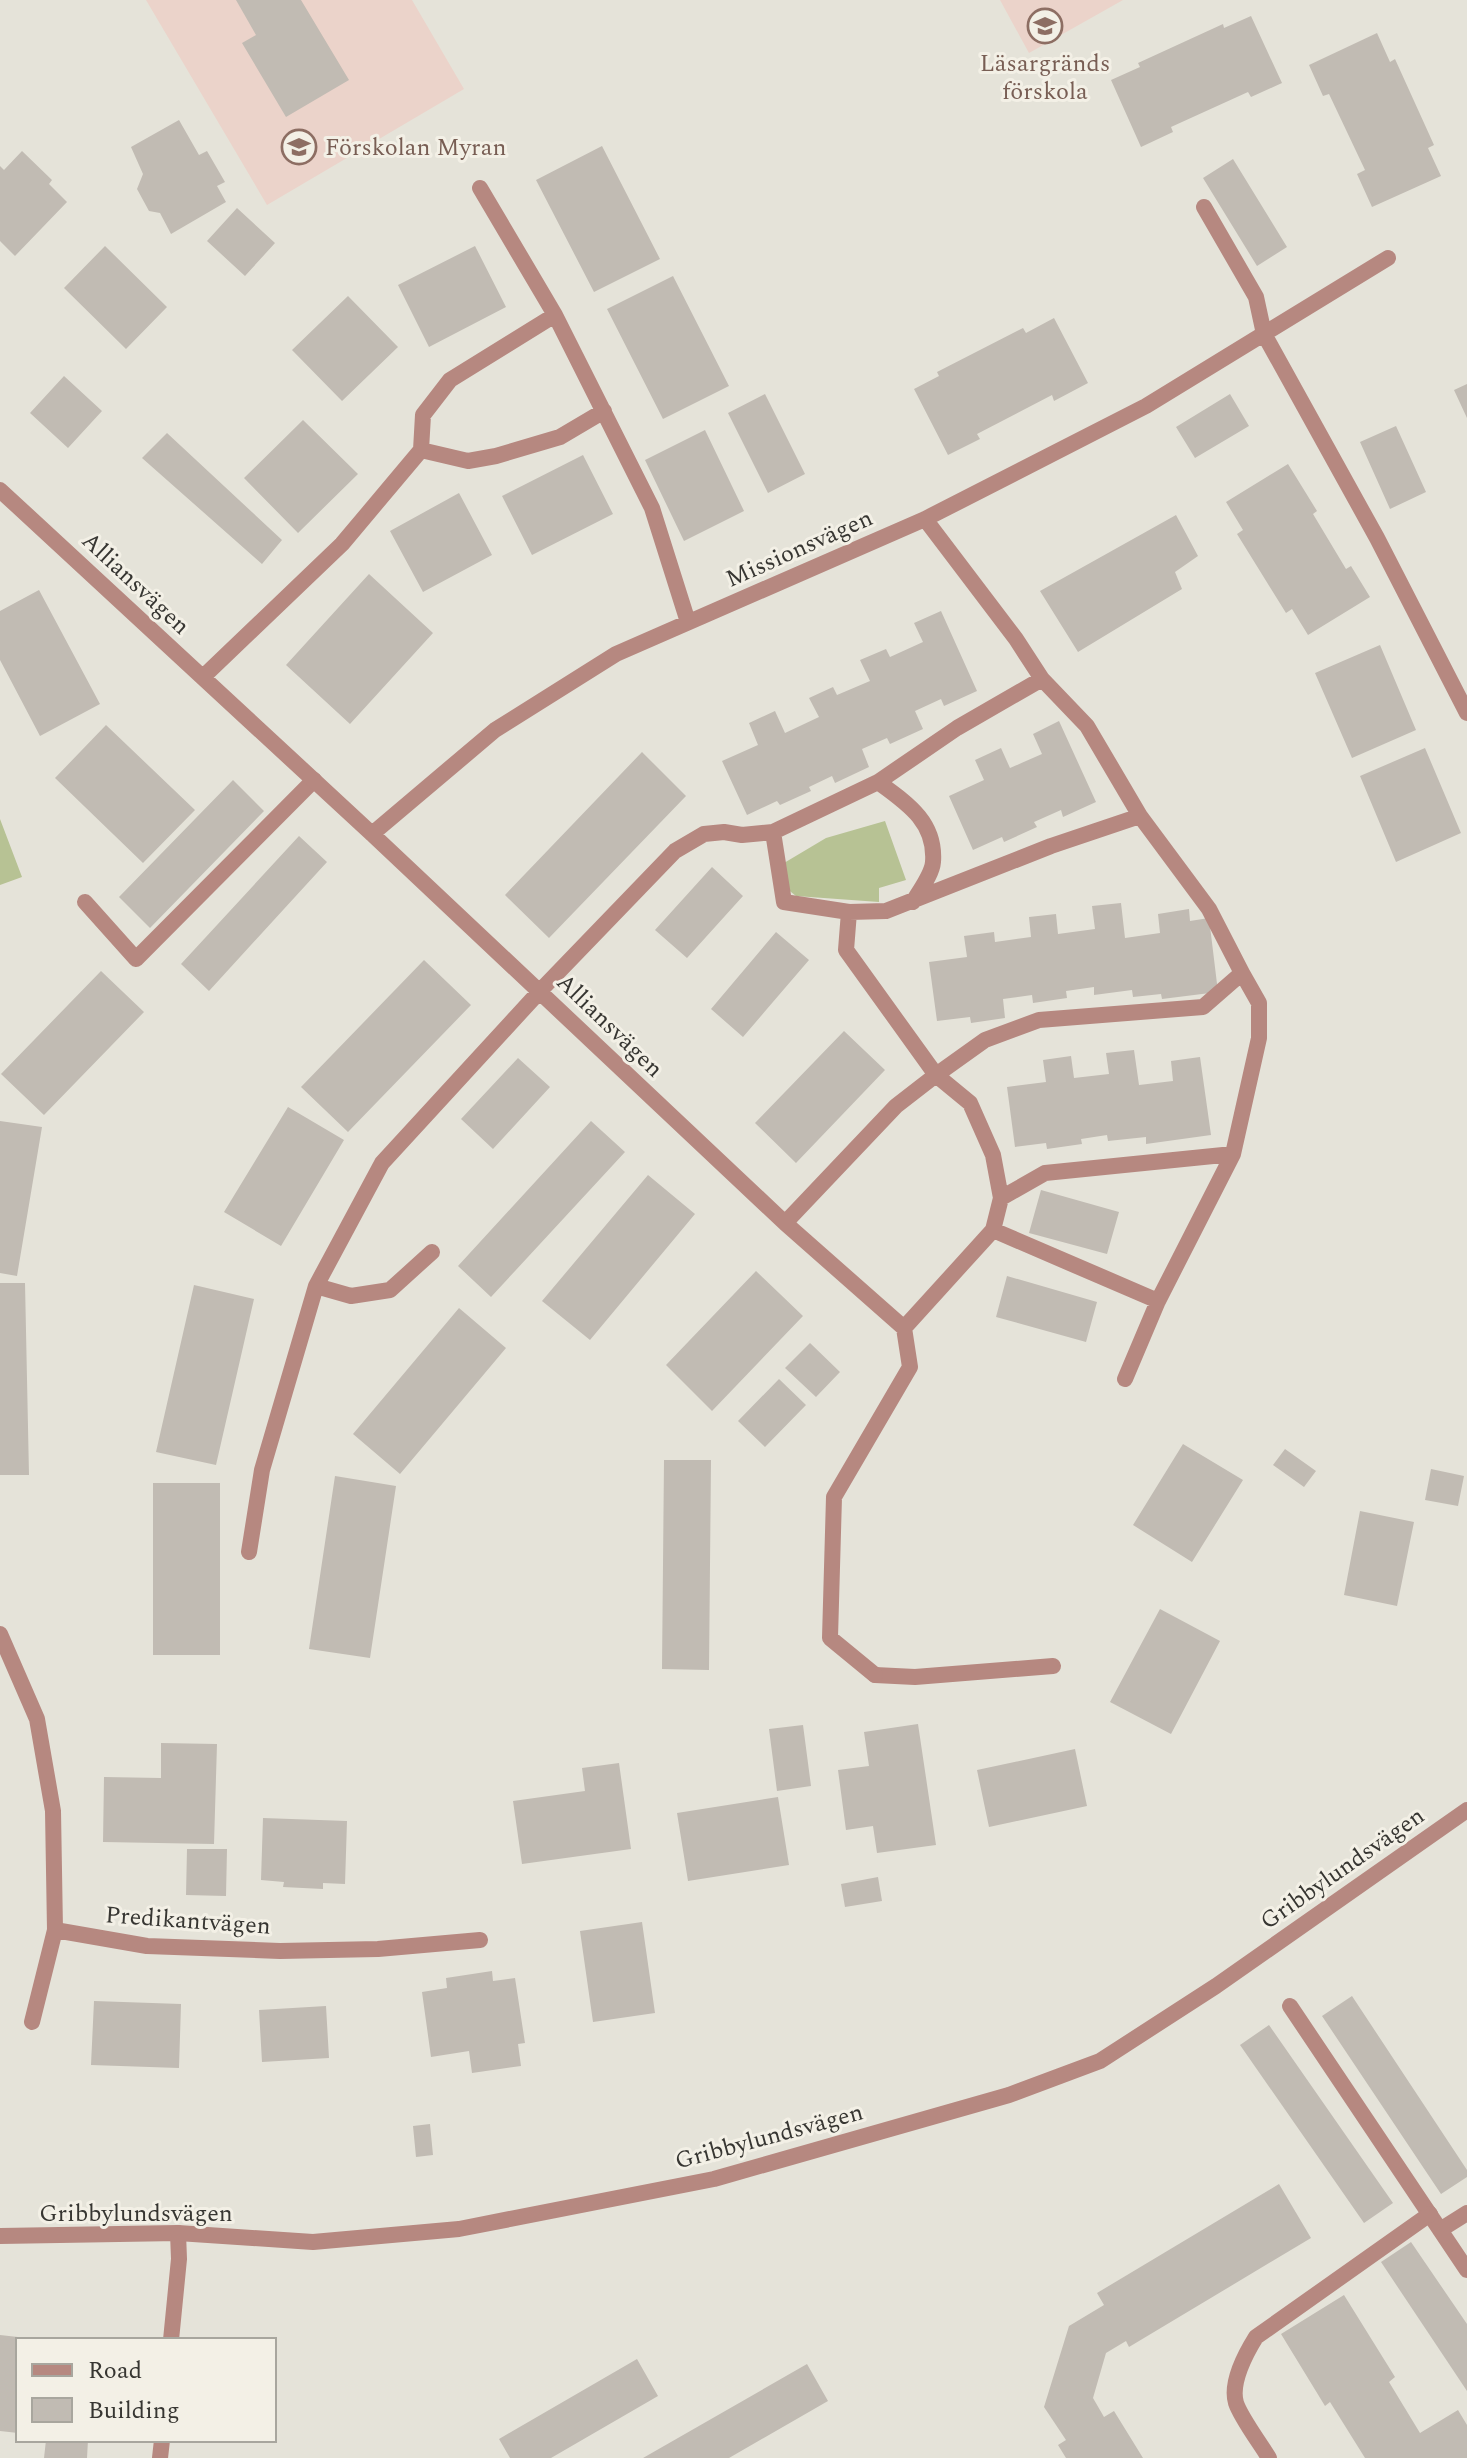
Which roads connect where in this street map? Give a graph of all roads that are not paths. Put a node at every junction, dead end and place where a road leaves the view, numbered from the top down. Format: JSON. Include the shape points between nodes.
{"nodes":[{"id":1,"x":480,"y":188,"type":"dead end"},
{"id":2,"x":1204,"y":207,"type":"dead end"},
{"id":3,"x":1388,"y":258,"type":"dead end"},
{"id":4,"x":555,"y":315,"type":"junction"},
{"id":5,"x":1264,"y":334,"type":"junction"},
{"id":6,"x":604,"y":411,"type":"junction"},
{"id":7,"x":421,"y":450,"type":"junction"},
{"id":8,"x":0,"y":490,"type":"edge"},
{"id":9,"x":925,"y":519,"type":"junction"},
{"id":10,"x":688,"y":622,"type":"junction"},
{"id":11,"x":203,"y":677,"type":"junction"},
{"id":12,"x":1042,"y":679,"type":"junction"},
{"id":13,"x":1467,"y":713,"type":"edge"},
{"id":14,"x":314,"y":780,"type":"junction"},
{"id":15,"x":878,"y":782,"type":"junction"},
{"id":16,"x":1140,"y":816,"type":"junction"},
{"id":17,"x":773,"y":832,"type":"junction"},
{"id":18,"x":372,"y":834,"type":"junction"},
{"id":19,"x":85,"y":902,"type":"dead end"},
{"id":20,"x":913,"y":902,"type":"junction"},
{"id":21,"x":849,"y":912,"type":"junction"},
{"id":22,"x":1242,"y":973,"type":"junction"},
{"id":23,"x":540,"y":991,"type":"junction"},
{"id":24,"x":936,"y":1075,"type":"junction"},
{"id":25,"x":1233,"y":1154,"type":"junction"},
{"id":26,"x":1001,"y":1198,"type":"junction"},
{"id":27,"x":785,"y":1223,"type":"junction"},
{"id":28,"x":993,"y":1230,"type":"junction"},
{"id":29,"x":432,"y":1252,"type":"dead end"},
{"id":30,"x":316,"y":1286,"type":"junction"},
{"id":31,"x":1158,"y":1301,"type":"junction"},
{"id":32,"x":904,"y":1328,"type":"junction"},
{"id":33,"x":1125,"y":1379,"type":"dead end"},
{"id":34,"x":249,"y":1552,"type":"dead end"},
{"id":35,"x":0,"y":1634,"type":"edge"},
{"id":36,"x":1053,"y":1666,"type":"dead end"},
{"id":37,"x":1467,"y":1810,"type":"edge"},
{"id":38,"x":55,"y":1930,"type":"junction"},
{"id":39,"x":480,"y":1940,"type":"dead end"},
{"id":40,"x":1290,"y":2006,"type":"dead end"},
{"id":41,"x":32,"y":2022,"type":"dead end"},
{"id":42,"x":1467,"y":2213,"type":"edge"},
{"id":43,"x":1430,"y":2214,"type":"junction"},
{"id":44,"x":1440,"y":2230,"type":"junction"},
{"id":45,"x":178,"y":2233,"type":"junction"},
{"id":46,"x":0,"y":2236,"type":"edge"},
{"id":47,"x":1467,"y":2270,"type":"edge"},
{"id":48,"x":171,"y":2338,"type":"edge"},
{"id":49,"x":1269,"y":2458,"type":"edge"}],
"edges":[{"from":1,"to":4,"type":"street"},
{"from":2,"to":5,"type":"street","via":[[1256,297]]},
{"from":3,"to":5,"type":"street","name":"Missionsvägen"},
{"from":4,"to":6,"type":"street"},
{"from":4,"to":7,"type":"street","via":[[450,380],[423,415]]},
{"from":5,"to":9,"type":"street","name":"Missionsvägen","via":[[1146,406]]},
{"from":5,"to":13,"type":"street"},
{"from":6,"to":7,"type":"street","via":[[560,437],[496,456],[468,461]]},
{"from":6,"to":10,"type":"street","via":[[652,508]]},
{"from":7,"to":11,"type":"street","via":[[342,544]]},
{"from":8,"to":11,"type":"street","name":"Alliansvägen"},
{"from":9,"to":10,"type":"street","name":"Missionsvägen"},
{"from":9,"to":12,"type":"street"},
{"from":10,"to":18,"type":"street","name":"Missionsvägen","via":[[616,654],[495,730]]},
{"from":11,"to":14,"type":"street","name":"Alliansvägen"},
{"from":12,"to":15,"type":"street"},
{"from":12,"to":16,"type":"street","via":[[1087,726]]},
{"from":14,"to":18,"type":"street","name":"Alliansvägen"},
{"from":14,"to":19,"type":"street","via":[[136,959]]},
{"from":15,"to":17,"type":"street"},
{"from":15,"to":20,"type":"street","via":[[908,803],[930,831],[933,865]]},
{"from":16,"to":20,"type":"street"},
{"from":16,"to":22,"type":"street","via":[[1209,909]]},
{"from":17,"to":21,"type":"street","via":[[784,902]]},
{"from":17,"to":23,"type":"street","via":[[704,834],[675,851]]},
{"from":18,"to":23,"type":"street","name":"Alliansvägen"},
{"from":20,"to":21,"type":"street","via":[[886,911]]},
{"from":21,"to":24,"type":"street","via":[[846,950]]},
{"from":22,"to":24,"type":"street","via":[[1203,1007],[1039,1020],[985,1040]]},
{"from":22,"to":25,"type":"street","via":[[1259,1003],[1259,1038]]},
{"from":23,"to":27,"type":"street","name":"Alliansvägen"},
{"from":23,"to":30,"type":"street","via":[[382,1163]]},
{"from":24,"to":26,"type":"street","via":[[970,1103],[993,1155]]},
{"from":24,"to":27,"type":"street","via":[[896,1106]]},
{"from":25,"to":26,"type":"street","via":[[1045,1173]]},
{"from":25,"to":31,"type":"street"},
{"from":26,"to":28,"type":"street"},
{"from":27,"to":32,"type":"street","name":"Alliansvägen"},
{"from":28,"to":31,"type":"street"},
{"from":28,"to":32,"type":"street"},
{"from":29,"to":30,"type":"street","via":[[390,1290],[351,1296]]},
{"from":30,"to":34,"type":"street","via":[[262,1470]]},
{"from":31,"to":33,"type":"street"},
{"from":32,"to":36,"type":"street","via":[[910,1367],[834,1497],[830,1638],[875,1675],[915,1677]]},
{"from":35,"to":38,"type":"street","via":[[37,1719],[53,1811]]},
{"from":37,"to":45,"type":"street","name":"Gribbylundsvägen","via":[[1100,2061],[1009,2095],[714,2179],[459,2229],[313,2242]]},
{"from":38,"to":39,"type":"street","name":"Predikantvägen","via":[[147,1946],[280,1951]]},
{"from":38,"to":41,"type":"street"},
{"from":40,"to":43,"type":"street"},
{"from":42,"to":44,"type":"street"},
{"from":43,"to":44,"type":"street"},
{"from":43,"to":49,"type":"street","via":[[1256,2337],[1244,2356],[1235,2401]]},
{"from":44,"to":47,"type":"street"},
{"from":45,"to":46,"type":"street","name":"Gribbylundsvägen"},
{"from":45,"to":48,"type":"street"}]}
